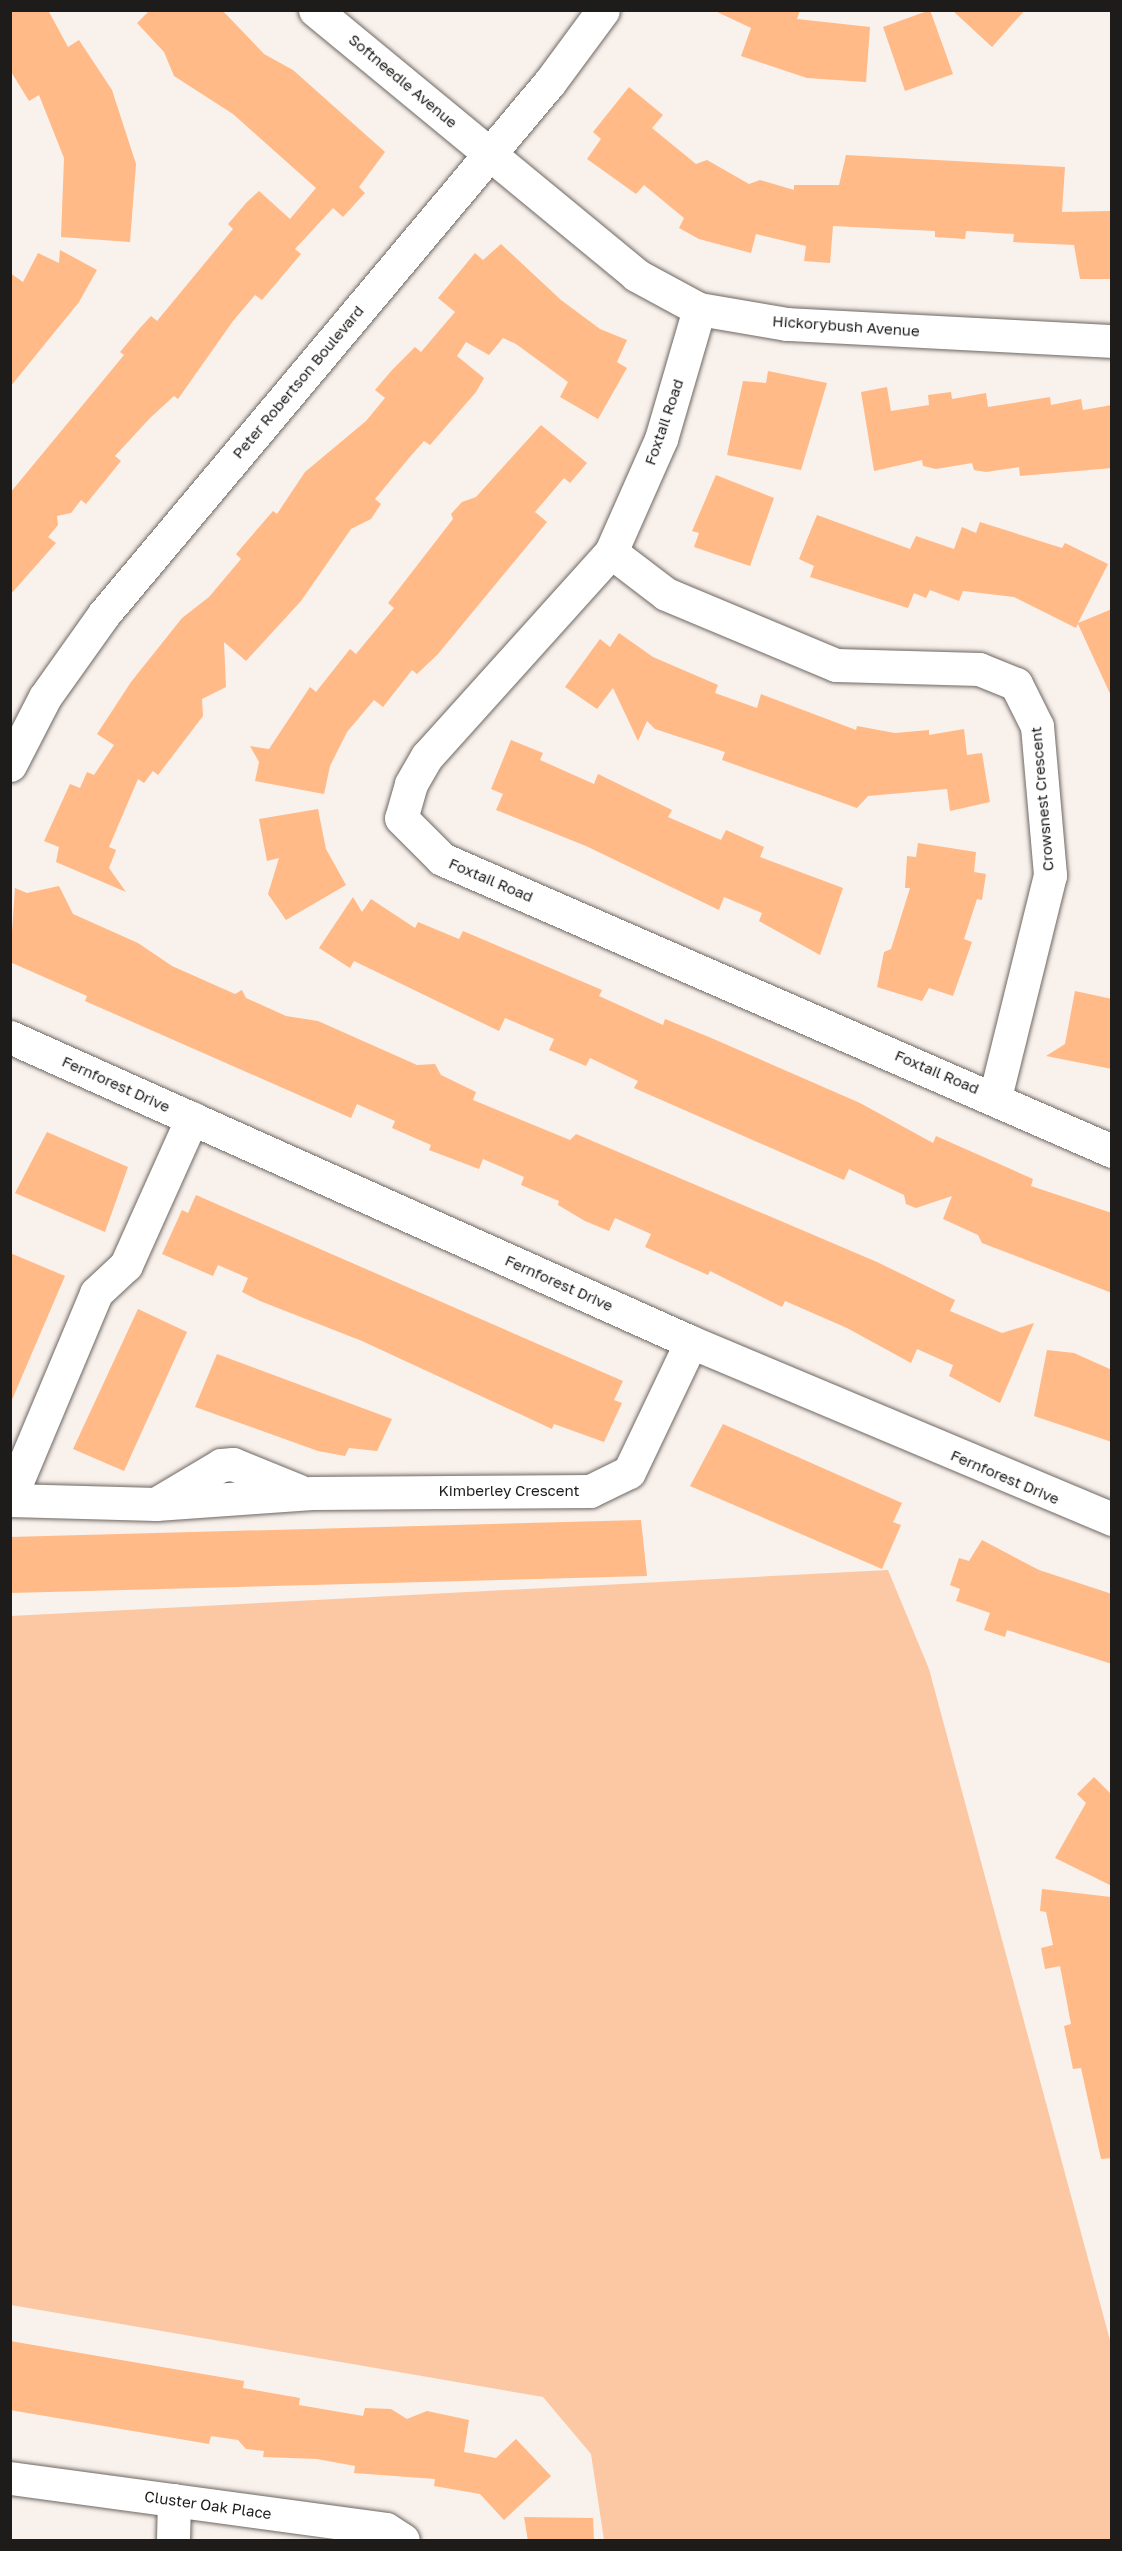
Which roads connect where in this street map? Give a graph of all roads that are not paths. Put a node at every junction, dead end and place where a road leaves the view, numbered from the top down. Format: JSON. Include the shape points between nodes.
{"nodes":[{"id":1,"x":315,"y":10,"type":"edge"},
{"id":2,"x":603,"y":10,"type":"edge"},
{"id":3,"x":489,"y":154,"type":"junction"},
{"id":4,"x":699,"y":309,"type":"junction"},
{"id":5,"x":1112,"y":342,"type":"edge"},
{"id":6,"x":611,"y":552,"type":"junction"},
{"id":7,"x":10,"y":765,"type":"edge"},
{"id":8,"x":10,"y":1036,"type":"edge"},
{"id":9,"x":995,"y":1097,"type":"junction"},
{"id":10,"x":192,"y":1118,"type":"junction"},
{"id":11,"x":1112,"y":1151,"type":"edge"},
{"id":12,"x":691,"y":1342,"type":"junction"},
{"id":13,"x":10,"y":1499,"type":"edge"},
{"id":14,"x":1112,"y":1519,"type":"edge"},
{"id":15,"x":10,"y":2478,"type":"edge"},
{"id":16,"x":174,"y":2500,"type":"junction"},
{"id":17,"x":173,"y":2541,"type":"edge"},
{"id":18,"x":403,"y":2541,"type":"edge"}],
"edges":[{"from":1,"to":3,"type":"street","name":"Softneedle Avenue"},
{"from":2,"to":3,"type":"street","name":"Peter Robertson Boulevard"},
{"from":3,"to":4,"type":"street","name":"Hickorybush Avenue","via":[[636,275]]},
{"from":3,"to":7,"type":"street","name":"Peter Robertson Boulevard","via":[[104,614],[45,697]]},
{"from":4,"to":5,"type":"street","name":"Hickorybush Avenue","via":[[787,324]]},
{"from":4,"to":6,"type":"street","name":"Foxtail Road","via":[[661,439]]},
{"from":6,"to":9,"type":"street","name":"Crowsnest Crescent","via":[[666,594],[836,665],[979,669],[1016,684],[1037,726],[1050,875]]},
{"from":6,"to":9,"type":"street","name":"Foxtail Road","via":[[427,756],[411,784],[401,818],[416,839],[442,860]]},
{"from":8,"to":10,"type":"street","name":"Fernforest Drive"},
{"from":9,"to":11,"type":"street","name":"Foxtail Road"},
{"from":10,"to":12,"type":"street","name":"Fernforest Drive"},
{"from":10,"to":13,"type":"street","name":"Kimberley Crescent","via":[[126,1265],[96,1293]]},
{"from":12,"to":13,"type":"street","name":"Kimberley Crescent","via":[[629,1472],[590,1491],[312,1493],[156,1504]]},
{"from":12,"to":14,"type":"street","name":"Fernforest Drive"},
{"from":15,"to":16,"type":"street","name":"Cluster Oak Place"},
{"from":16,"to":17,"type":"street"},
{"from":16,"to":18,"type":"street","name":"Cluster Oak Place","via":[[386,2529]]}]}
